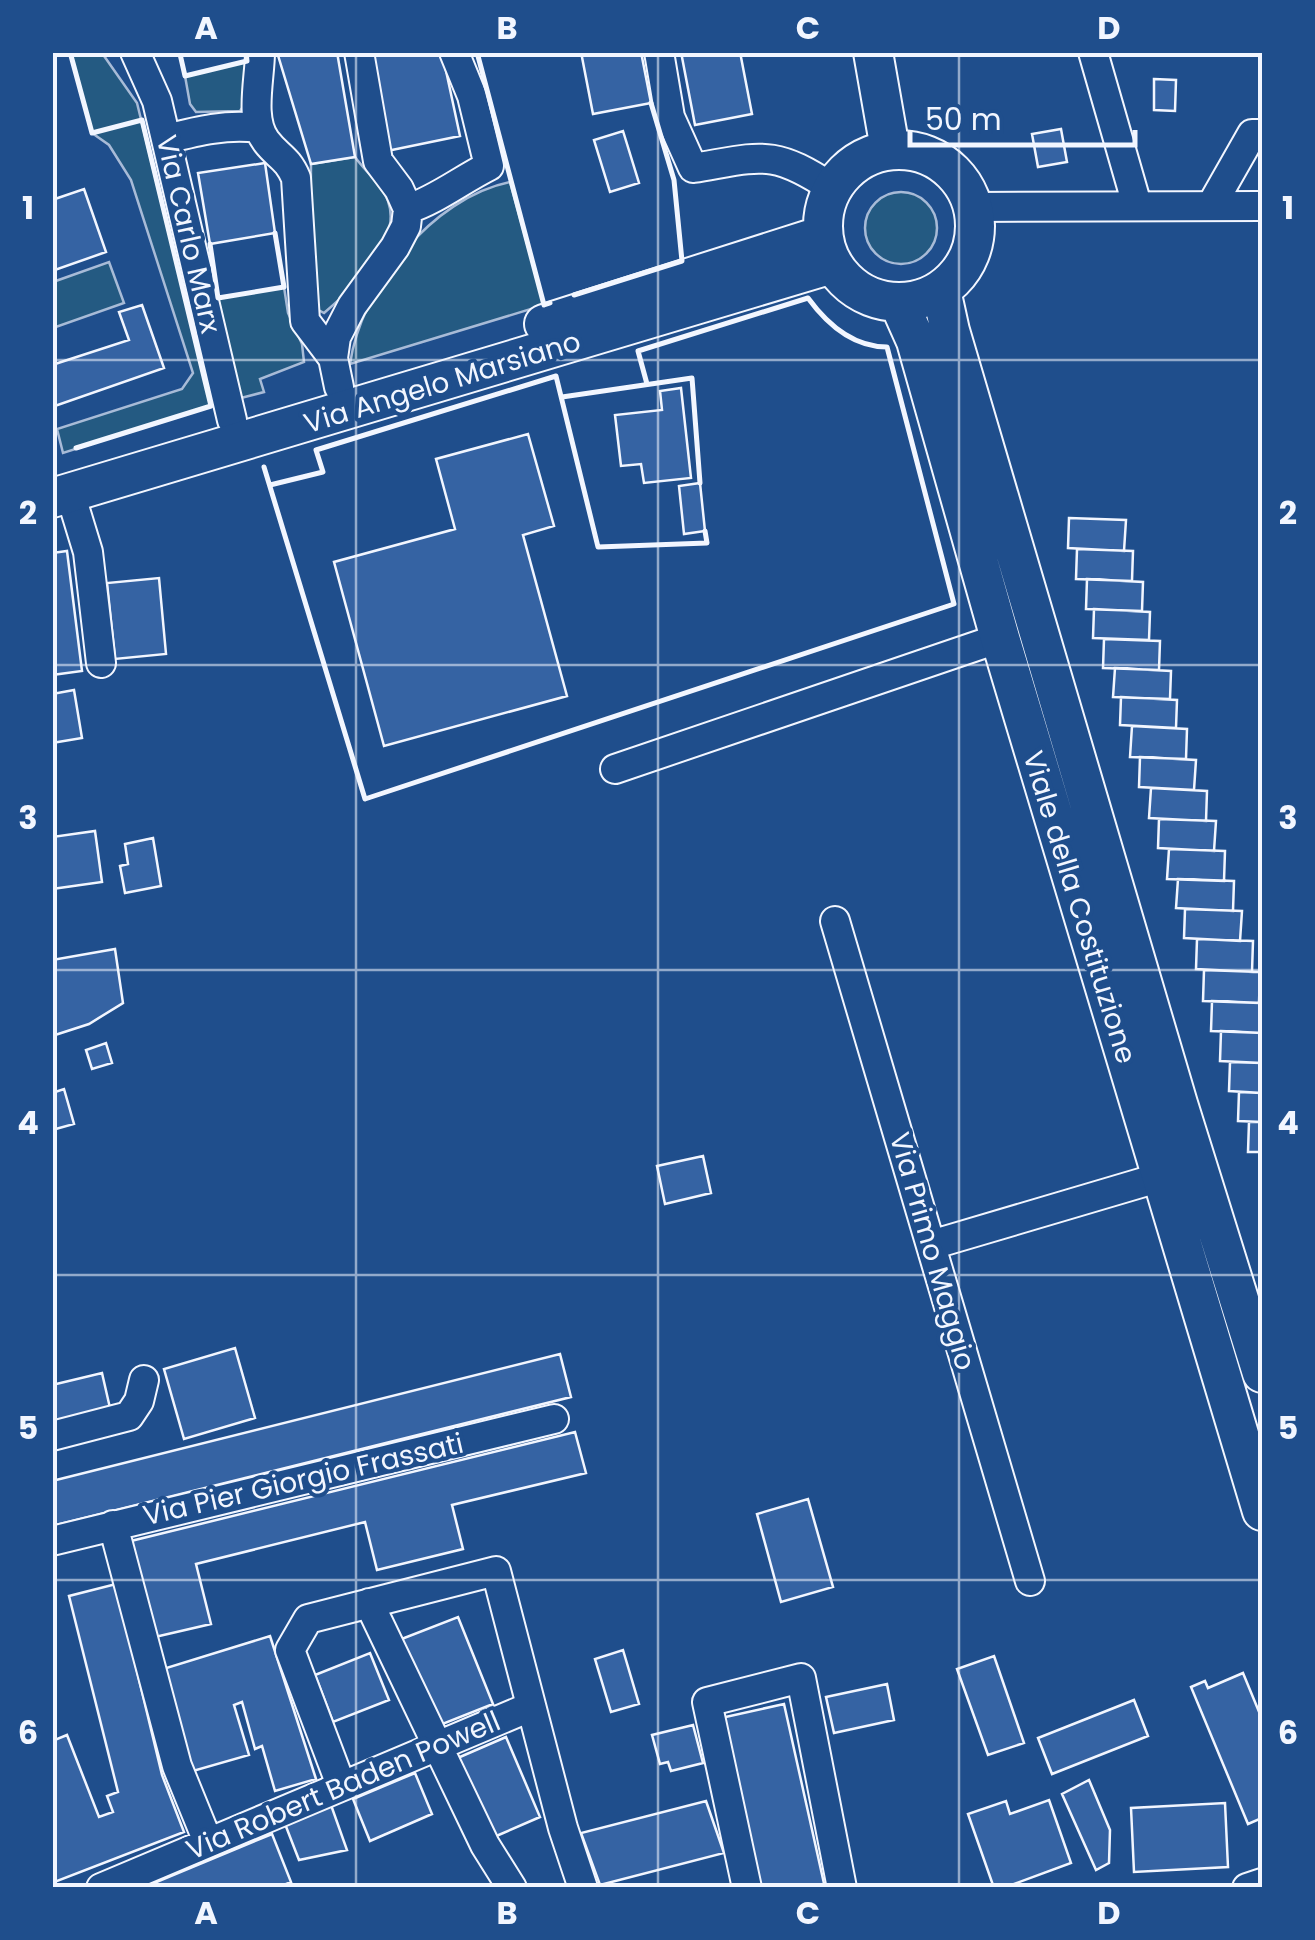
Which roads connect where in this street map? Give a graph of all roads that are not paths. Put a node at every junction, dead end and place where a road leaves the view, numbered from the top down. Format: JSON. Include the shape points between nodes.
{"nodes":[{"id":1,"x":135,"y":52,"type":"edge"},
{"id":2,"x":260,"y":52,"type":"edge"},
{"id":3,"x":359,"y":52,"type":"edge"},
{"id":4,"x":454,"y":52,"type":"edge"},
{"id":5,"x":658,"y":52,"type":"edge"},
{"id":6,"x":873,"y":52,"type":"edge"},
{"id":7,"x":1093,"y":52,"type":"edge"},
{"id":8,"x":258,"y":128,"type":"junction"},
{"id":9,"x":1262,"y":134,"type":"edge"},
{"id":10,"x":166,"y":139,"type":"junction"},
{"id":11,"x":890,"y":150,"type":"junction"},
{"id":12,"x":832,"y":188,"type":"junction"},
{"id":13,"x":1137,"y":205,"type":"junction"},
{"id":14,"x":974,"y":206,"type":"junction"},
{"id":15,"x":1211,"y":206,"type":"junction"},
{"id":16,"x":1262,"y":206,"type":"edge"},
{"id":17,"x":408,"y":210,"type":"junction"},
{"id":18,"x":828,"y":250,"type":"junction"},
{"id":19,"x":942,"y":290,"type":"junction"},
{"id":20,"x":899,"y":303,"type":"junction"},
{"id":21,"x":336,"y":372,"type":"junction"},
{"id":22,"x":232,"y":420,"type":"junction"},
{"id":23,"x":58,"y":489,"type":"edge"},
{"id":24,"x":1000,"y":638,"type":"junction"},
{"id":25,"x":101,"y":663,"type":"dead end"},
{"id":26,"x":615,"y":769,"type":"dead end"},
{"id":27,"x":835,"y":922,"type":"dead end"},
{"id":28,"x":1161,"y":1177,"type":"junction"},
{"id":29,"x":931,"y":1246,"type":"junction"},
{"id":30,"x":1262,"y":1373,"type":"edge"},
{"id":31,"x":144,"y":1380,"type":"dead end"},
{"id":32,"x":554,"y":1420,"type":"dead end"},
{"id":33,"x":52,"y":1436,"type":"edge"},
{"id":34,"x":1262,"y":1510,"type":"edge"},
{"id":35,"x":113,"y":1525,"type":"junction"},
{"id":36,"x":52,"y":1540,"type":"edge"},
{"id":37,"x":1030,"y":1582,"type":"dead end"},
{"id":38,"x":369,"y":1604,"type":"junction"},
{"id":39,"x":530,"y":1707,"type":"junction"},
{"id":40,"x":436,"y":1744,"type":"junction"},
{"id":41,"x":341,"y":1785,"type":"junction"},
{"id":42,"x":208,"y":1842,"type":"junction"},
{"id":43,"x":1262,"y":1882,"type":"edge"},
{"id":44,"x":101,"y":1888,"type":"edge"},
{"id":45,"x":512,"y":1888,"type":"edge"},
{"id":46,"x":583,"y":1888,"type":"edge"},
{"id":47,"x":748,"y":1888,"type":"edge"},
{"id":48,"x":842,"y":1888,"type":"edge"},
{"id":49,"x":1248,"y":1888,"type":"edge"}],
"edges":[{"from":1,"to":10,"type":"street","name":"Via Carlo Marx","via":[[158,101]]},
{"from":2,"to":8,"type":"street"},
{"from":3,"to":17,"type":"street","via":[[378,161]]},
{"from":4,"to":17,"type":"street","via":[[489,166]]},
{"from":5,"to":12,"type":"street","via":[[670,117],[693,168],[764,156],[798,166]]},
{"from":6,"to":11,"type":"street"},
{"from":7,"to":13,"type":"street"},
{"from":8,"to":10,"type":"street","via":[[211,127]]},
{"from":8,"to":21,"type":"street","via":[[296,178],[305,321]]},
{"from":9,"to":15,"type":"street","via":[[1252,134]]},
{"from":10,"to":22,"type":"street","name":"Via Carlo Marx"},
{"from":11,"to":12,"type":"street","via":[[847,169]]},
{"from":11,"to":14,"type":"street","via":[[922,154],[952,169]]},
{"from":12,"to":18,"type":"street","via":[[824,211]]},
{"from":13,"to":14,"type":"street"},
{"from":13,"to":15,"type":"street"},
{"from":14,"to":19,"type":"street","via":[[971,254]]},
{"from":15,"to":16,"type":"street"},
{"from":17,"to":21,"type":"street","via":[[395,246],[336,337]]},
{"from":18,"to":20,"type":"street","via":[[844,280],[860,292]]},
{"from":18,"to":21,"type":"street","name":"Via Angelo Marsiano","via":[[781,252]]},
{"from":18,"to":23,"type":"street","name":"Via Angelo Marsiano"},
{"from":19,"to":20,"type":"street"},
{"from":19,"to":30,"type":"street","name":"Viale della Costituzione"},
{"from":20,"to":24,"type":"street","name":"Viale della Costituzione","via":[[916,340]]},
{"from":21,"to":22,"type":"street","name":"Via Angelo Marsiano"},
{"from":22,"to":23,"type":"street","name":"Via Angelo Marsiano"},
{"from":23,"to":25,"type":"street","via":[[88,552]]},
{"from":24,"to":26,"type":"street"},
{"from":24,"to":28,"type":"street","name":"Viale della Costituzione"},
{"from":27,"to":29,"type":"street","name":"Via Primo Maggio"},
{"from":28,"to":29,"type":"street"},
{"from":28,"to":34,"type":"street","name":"Viale della Costituzione"},
{"from":29,"to":37,"type":"street","name":"Via Primo Maggio"},
{"from":31,"to":33,"type":"street","via":[[129,1416]]},
{"from":32,"to":35,"type":"street","name":"Via Pier Giorgio Frassati"},
{"from":35,"to":36,"type":"street","name":"Via Pier Giorgio Frassati"},
{"from":35,"to":42,"type":"street","via":[[176,1766]]},
{"from":38,"to":39,"type":"street","via":[[496,1571]]},
{"from":38,"to":40,"type":"street"},
{"from":38,"to":41,"type":"street","via":[[308,1619],[290,1650]]},
{"from":39,"to":40,"type":"street","name":"Via Robert Baden Powell"},
{"from":39,"to":46,"type":"street"},
{"from":40,"to":41,"type":"street","name":"Via Robert Baden Powell"},
{"from":40,"to":45,"type":"street","via":[[484,1846]]},
{"from":41,"to":42,"type":"street","name":"Via Robert Baden Powell"},
{"from":42,"to":44,"type":"street","name":"Via Robert Baden Powell"},
{"from":43,"to":49,"type":"street"},
{"from":47,"to":48,"type":"street","via":[[707,1702],[801,1678]]}]}
